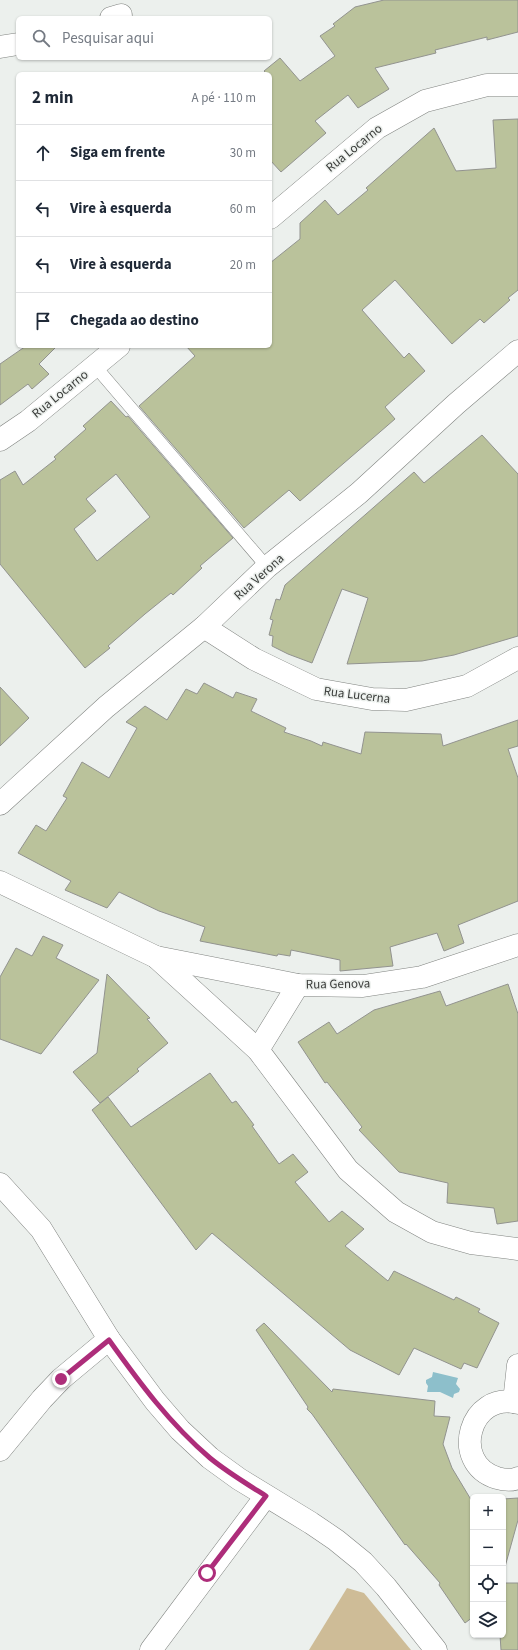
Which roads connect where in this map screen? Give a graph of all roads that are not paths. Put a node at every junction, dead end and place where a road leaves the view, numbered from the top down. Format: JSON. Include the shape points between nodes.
{"nodes":[{"id":1,"x":16,"y":44,"type":"edge"},
{"id":2,"x":0,"y":47,"type":"edge"},
{"id":3,"x":518,"y":85,"type":"edge"},
{"id":4,"x":272,"y":216,"type":"edge"},
{"id":5,"x":116,"y":348,"type":"edge"},
{"id":6,"x":518,"y":351,"type":"edge"},
{"id":7,"x":94,"y":366,"type":"junction"},
{"id":8,"x":0,"y":440,"type":"edge"},
{"id":9,"x":267,"y":567,"type":"junction"},
{"id":10,"x":204,"y":627,"type":"junction"},
{"id":11,"x":518,"y":658,"type":"edge"},
{"id":12,"x":0,"y":804,"type":"edge"},
{"id":13,"x":0,"y":882,"type":"edge"},
{"id":14,"x":518,"y":945,"type":"edge"},
{"id":15,"x":156,"y":957,"type":"junction"},
{"id":16,"x":298,"y":985,"type":"junction"},
{"id":17,"x":258,"y":1050,"type":"junction"},
{"id":18,"x":0,"y":1184,"type":"edge"},
{"id":19,"x":518,"y":1249,"type":"edge"},
{"id":20,"x":109,"y":1340,"type":"junction"},
{"id":21,"x":518,"y":1365,"type":"edge"},
{"id":22,"x":516,"y":1402,"type":"edge"},
{"id":23,"x":0,"y":1450,"type":"edge"},
{"id":24,"x":518,"y":1478,"type":"edge"},
{"id":25,"x":266,"y":1496,"type":"junction"},
{"id":26,"x":151,"y":1650,"type":"edge"},
{"id":27,"x":436,"y":1650,"type":"edge"}],
"edges":[{"from":1,"to":2,"type":"street"},
{"from":3,"to":4,"type":"street","name":"Rua Locarno","via":[[487,85],[425,101],[377,128]]},
{"from":5,"to":7,"type":"street","name":"Rua Locarno"},
{"from":6,"to":9,"type":"street","name":"Rua Verona","via":[[359,493]]},
{"from":7,"to":8,"type":"street","name":"Rua Locarno","via":[[28,421]]},
{"from":7,"to":9,"type":"lane"},
{"from":9,"to":10,"type":"street","name":"Rua Verona"},
{"from":10,"to":11,"type":"street","name":"Rua Lucerna","via":[[254,659],[316,689],[372,699],[406,700],[467,686]]},
{"from":10,"to":12,"type":"street","name":"Rua Verona","via":[[106,707]]},
{"from":13,"to":15,"type":"street"},
{"from":14,"to":16,"type":"street","name":"Rua Genova","via":[[422,977],[363,986]]},
{"from":15,"to":16,"type":"street","name":"Rua Genova"},
{"from":15,"to":17,"type":"street"},
{"from":16,"to":17,"type":"street"},
{"from":17,"to":19,"type":"street","via":[[348,1170],[396,1212],[432,1232],[471,1243]]},
{"from":18,"to":20,"type":"street","via":[[41,1229]]},
{"from":20,"to":23,"type":"street","via":[[61,1379]]},
{"from":20,"to":25,"type":"street","via":[[154,1401],[180,1430],[210,1458]]},
{"from":21,"to":22,"type":"street"},
{"from":22,"to":24,"type":"street","via":[[492,1405],[482,1412],[475,1420],[469,1441],[471,1452],[483,1470],[504,1480]]},
{"from":25,"to":26,"type":"street"},
{"from":25,"to":27,"type":"street","via":[[336,1540],[363,1562],[386,1586]]}]}
